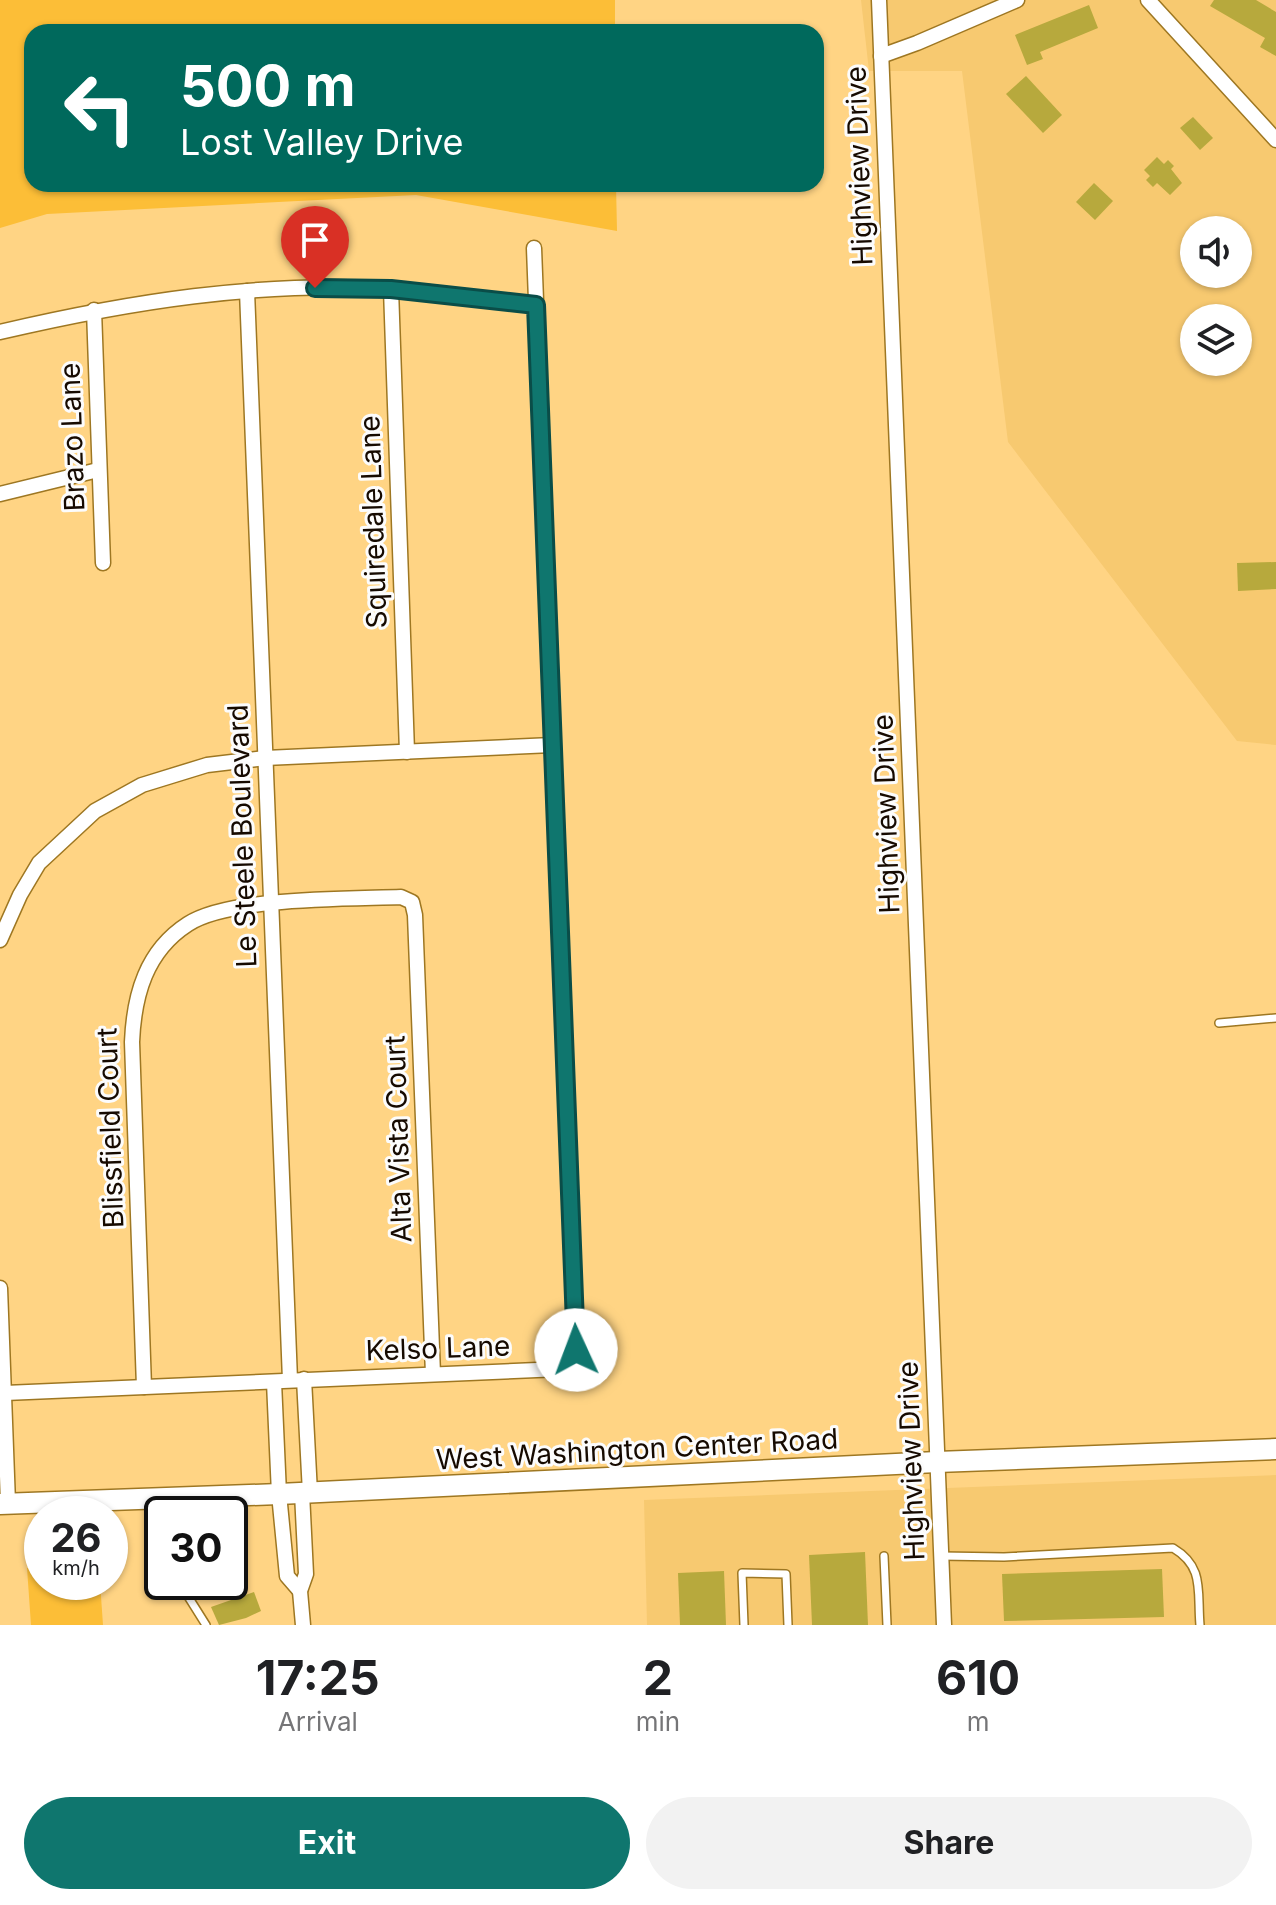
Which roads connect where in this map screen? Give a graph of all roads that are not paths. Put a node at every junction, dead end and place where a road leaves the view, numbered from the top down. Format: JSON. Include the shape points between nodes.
{"nodes":[{"id":1,"x":879,"y":0,"type":"edge"},
{"id":2,"x":1017,"y":0,"type":"edge"},
{"id":3,"x":1148,"y":0,"type":"edge"},
{"id":4,"x":881,"y":56,"type":"junction"},
{"id":5,"x":1276,"y":140,"type":"edge"},
{"id":6,"x":534,"y":248,"type":"dead end"},
{"id":7,"x":391,"y":289,"type":"junction"},
{"id":8,"x":247,"y":291,"type":"junction"},
{"id":9,"x":536,"y":305,"type":"junction"},
{"id":10,"x":94,"y":310,"type":"junction"},
{"id":11,"x":0,"y":332,"type":"edge"},
{"id":12,"x":98,"y":470,"type":"junction"},
{"id":13,"x":0,"y":494,"type":"edge"},
{"id":14,"x":103,"y":563,"type":"dead end"},
{"id":15,"x":552,"y":745,"type":"junction"},
{"id":16,"x":407,"y":752,"type":"junction"},
{"id":17,"x":265,"y":758,"type":"junction"},
{"id":18,"x":412,"y":902,"type":"joint"},
{"id":19,"x":271,"y":903,"type":"junction"},
{"id":20,"x":0,"y":940,"type":"edge"},
{"id":21,"x":1276,"y":1018,"type":"edge"},
{"id":22,"x":1219,"y":1023,"type":"dead end"},
{"id":23,"x":0,"y":1288,"type":"edge"},
{"id":24,"x":0,"y":1297,"type":"edge"},
{"id":25,"x":433,"y":1374,"type":"junction"},
{"id":26,"x":297,"y":1380,"type":"junction"},
{"id":27,"x":274,"y":1382,"type":"junction"},
{"id":28,"x":144,"y":1387,"type":"junction"},
{"id":29,"x":5,"y":1393,"type":"junction"},
{"id":30,"x":1276,"y":1449,"type":"edge"},
{"id":31,"x":937,"y":1462,"type":"junction"},
{"id":32,"x":306,"y":1493,"type":"junction"},
{"id":33,"x":279,"y":1494,"type":"junction"},
{"id":34,"x":4,"y":1503,"type":"edge"},
{"id":35,"x":884,"y":1556,"type":"dead end"},
{"id":36,"x":941,"y":1556,"type":"junction"},
{"id":37,"x":300,"y":1591,"type":"junction"},
{"id":38,"x":190,"y":1600,"type":"edge"},
{"id":39,"x":206,"y":1625,"type":"edge"},
{"id":40,"x":303,"y":1625,"type":"edge"},
{"id":41,"x":744,"y":1625,"type":"edge"},
{"id":42,"x":788,"y":1625,"type":"edge"},
{"id":43,"x":887,"y":1625,"type":"edge"},
{"id":44,"x":944,"y":1625,"type":"edge"},
{"id":45,"x":1200,"y":1625,"type":"edge"}],
"edges":[{"from":1,"to":4,"type":"street","name":"Highview Drive"},
{"from":2,"to":4,"type":"street"},
{"from":3,"to":5,"type":"street"},
{"from":4,"to":31,"type":"street","name":"Highview Drive"},
{"from":6,"to":9,"type":"street","name":"Kelso Lane"},
{"from":7,"to":8,"type":"street"},
{"from":7,"to":9,"type":"street"},
{"from":7,"to":16,"type":"street","name":"Squiredale Lane"},
{"from":8,"to":10,"type":"street"},
{"from":8,"to":17,"type":"street","name":"Le Steele Boulevard"},
{"from":9,"to":15,"type":"street","name":"Kelso Lane"},
{"from":10,"to":11,"type":"street"},
{"from":10,"to":12,"type":"street","name":"Brazo Lane"},
{"from":12,"to":13,"type":"street"},
{"from":12,"to":14,"type":"street","name":"Brazo Lane"},
{"from":15,"to":16,"type":"street"},
{"from":15,"to":25,"type":"street","name":"Kelso Lane","via":[[576,1350],[572,1363],[560,1369]]},
{"from":16,"to":17,"type":"street"},
{"from":17,"to":19,"type":"street","name":"Le Steele Boulevard"},
{"from":17,"to":20,"type":"street","via":[[207,765],[142,785],[95,811],[39,863]]},
{"from":18,"to":19,"type":"street","name":"Blissfield Court","via":[[401,897]]},
{"from":18,"to":25,"type":"street","name":"Alta Vista Court"},
{"from":19,"to":26,"type":"street","name":"Le Steele Boulevard"},
{"from":19,"to":28,"type":"street","name":"Blissfield Court","via":[[229,909],[189,923],[162,946],[133,1007]]},
{"from":21,"to":22,"type":"lane"},
{"from":23,"to":24,"type":"street"},
{"from":24,"to":29,"type":"street"},
{"from":25,"to":26,"type":"street","name":"Kelso Lane"},
{"from":26,"to":27,"type":"street","name":"Kelso Lane"},
{"from":26,"to":32,"type":"street","name":"Le Steele Boulevard"},
{"from":27,"to":28,"type":"street","name":"Kelso Lane"},
{"from":27,"to":33,"type":"street"},
{"from":28,"to":29,"type":"street","name":"Kelso Lane"},
{"from":29,"to":34,"type":"street"},
{"from":30,"to":31,"type":"main road","name":"West Washington Center Road"},
{"from":31,"to":32,"type":"main road","name":"West Washington Center Road"},
{"from":31,"to":36,"type":"street","name":"Highview Drive"},
{"from":32,"to":33,"type":"main road","name":"West Washington Center Road"},
{"from":32,"to":37,"type":"street","name":"Le Steele Boulevard","via":[[306,1574]]},
{"from":33,"to":34,"type":"main road","name":"West Washington Center Road"},
{"from":33,"to":37,"type":"street","via":[[287,1576]]},
{"from":35,"to":43,"type":"lane"},
{"from":36,"to":44,"type":"street","name":"Highview Drive"},
{"from":36,"to":45,"type":"lane","via":[[1173,1548],[1196,1568]]},
{"from":37,"to":40,"type":"street"},
{"from":38,"to":39,"type":"lane"},
{"from":41,"to":42,"type":"lane","via":[[742,1573],[786,1574]]}]}
